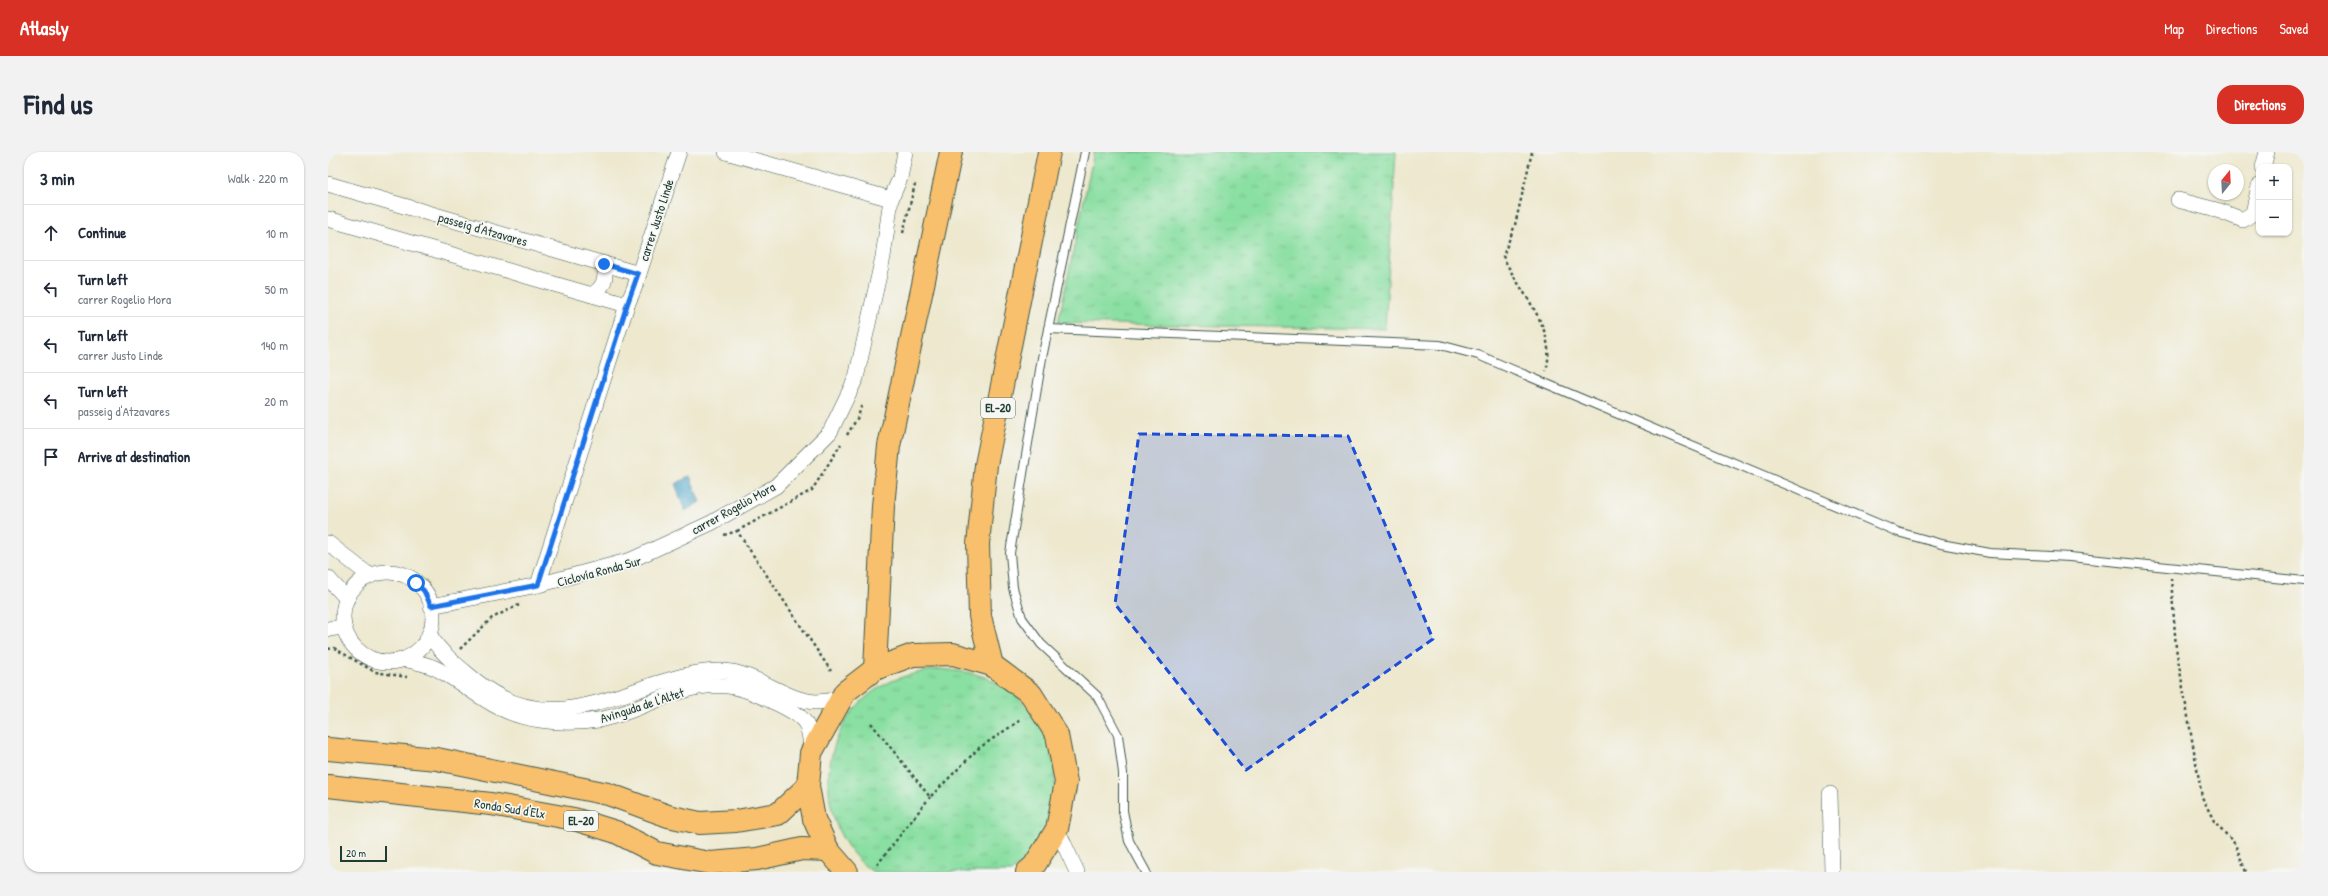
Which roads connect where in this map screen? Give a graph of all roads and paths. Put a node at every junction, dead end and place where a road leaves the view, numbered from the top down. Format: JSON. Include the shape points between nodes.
{"nodes":[{"id":1,"x":679,"y":152,"type":"edge"},
{"id":2,"x":726,"y":152,"type":"edge"},
{"id":3,"x":905,"y":152,"type":"edge"},
{"id":4,"x":951,"y":152,"type":"edge"},
{"id":5,"x":1049,"y":152,"type":"edge"},
{"id":6,"x":1085,"y":152,"type":"edge"},
{"id":7,"x":1532,"y":152,"type":"edge"},
{"id":8,"x":2267,"y":152,"type":"edge"},
{"id":9,"x":2264,"y":164,"type":"edge"},
{"id":10,"x":328,"y":184,"type":"edge"},
{"id":11,"x":891,"y":199,"type":"junction"},
{"id":12,"x":2178,"y":200,"type":"dead end"},
{"id":13,"x":2256,"y":200,"type":"edge"},
{"id":14,"x":328,"y":219,"type":"edge"},
{"id":15,"x":604,"y":264,"type":"junction"},
{"id":16,"x":638,"y":274,"type":"junction"},
{"id":17,"x":592,"y":295,"type":"junction"},
{"id":18,"x":627,"y":305,"type":"junction"},
{"id":19,"x":1048,"y":329,"type":"junction"},
{"id":20,"x":1543,"y":382,"type":"junction"},
{"id":21,"x":719,"y":536,"type":"dead end"},
{"id":22,"x":328,"y":543,"type":"edge"},
{"id":23,"x":2170,"y":567,"type":"junction"},
{"id":24,"x":370,"y":576,"type":"junction"},
{"id":25,"x":328,"y":578,"type":"edge"},
{"id":26,"x":2304,"y":581,"type":"edge"},
{"id":27,"x":538,"y":585,"type":"junction"},
{"id":28,"x":347,"y":599,"type":"junction"},
{"id":29,"x":523,"y":604,"type":"dead end"},
{"id":30,"x":431,"y":606,"type":"junction"},
{"id":31,"x":344,"y":627,"type":"junction"},
{"id":32,"x":328,"y":630,"type":"edge"},
{"id":33,"x":430,"y":634,"type":"junction"},
{"id":34,"x":328,"y":649,"type":"edge"},
{"id":35,"x":448,"y":658,"type":"junction"},
{"id":36,"x":404,"y":659,"type":"junction"},
{"id":37,"x":992,"y":665,"type":"junction"},
{"id":38,"x":875,"y":669,"type":"junction"},
{"id":39,"x":831,"y":671,"type":"dead end"},
{"id":40,"x":414,"y":678,"type":"dead end"},
{"id":41,"x":840,"y":699,"type":"junction"},
{"id":42,"x":1022,"y":719,"type":"dead end"},
{"id":43,"x":871,"y":723,"type":"dead end"},
{"id":44,"x":328,"y":750,"type":"edge"},
{"id":45,"x":811,"y":753,"type":"junction"},
{"id":46,"x":328,"y":786,"type":"edge"},
{"id":47,"x":808,"y":786,"type":"junction"},
{"id":48,"x":1830,"y":794,"type":"dead end"},
{"id":49,"x":930,"y":797,"type":"junction"},
{"id":50,"x":1057,"y":829,"type":"junction"},
{"id":51,"x":828,"y":850,"type":"junction"},
{"id":52,"x":877,"y":865,"type":"dead end"},
{"id":53,"x":847,"y":872,"type":"edge"},
{"id":54,"x":1027,"y":872,"type":"edge"},
{"id":55,"x":1077,"y":872,"type":"edge"},
{"id":56,"x":1146,"y":872,"type":"edge"},
{"id":57,"x":1832,"y":872,"type":"edge"},
{"id":58,"x":2246,"y":872,"type":"edge"}],
"edges":[{"from":1,"to":16,"type":"street","name":"carrer Justo Linde"},
{"from":2,"to":11,"type":"street"},
{"from":3,"to":11,"type":"street","name":"carrer Rogelio Mora","via":[[900,178]]},
{"from":4,"to":38,"type":"highway","via":[[889,446],[883,506]]},
{"from":5,"to":37,"type":"highway","number":"EL-20","via":[[986,465],[978,544],[979,600],[980,616]]},
{"from":6,"to":19,"type":"lane"},
{"from":7,"to":20,"type":"path","via":[[1515,225],[1503,256],[1540,320],[1548,343],[1549,359]]},
{"from":8,"to":9,"type":"street"},
{"from":10,"to":15,"type":"street","name":"passeig d'Atzavares"},
{"from":11,"to":27,"type":"street","name":"carrer Rogelio Mora","via":[[882,257],[856,378],[830,432],[776,486],[711,523],[631,560]]},
{"from":12,"to":13,"type":"street","via":[[2243,220],[2253,213]]},
{"from":14,"to":17,"type":"street"},
{"from":15,"to":16,"type":"street","name":"passeig d'Atzavares"},
{"from":15,"to":17,"type":"street","via":[[605,280],[600,290]]},
{"from":16,"to":18,"type":"street","name":"carrer Justo Linde"},
{"from":17,"to":18,"type":"street"},
{"from":18,"to":27,"type":"street","name":"carrer Justo Linde"},
{"from":19,"to":20,"type":"lane","via":[[1440,345],[1478,355]]},
{"from":19,"to":56,"type":"lane","via":[[1010,553],[1012,588],[1022,618],[1041,644],[1098,696],[1118,735],[1129,841]]},
{"from":20,"to":23,"type":"lane","via":[[1905,534],[1990,553],[2070,557]]},
{"from":21,"to":39,"type":"path","via":[[737,531]]},
{"from":22,"to":24,"type":"street"},
{"from":23,"to":26,"type":"lane"},
{"from":23,"to":58,"type":"path","via":[[2176,648],[2202,797],[2214,821],[2235,844]]},
{"from":24,"to":28,"type":"street","via":[[356,586]]},
{"from":24,"to":30,"type":"street","via":[[393,573],[407,577],[424,591]]},
{"from":25,"to":28,"type":"street"},
{"from":27,"to":30,"type":"street","name":"carrer Rogelio Mora"},
{"from":28,"to":31,"type":"street","via":[[343,614]]},
{"from":29,"to":35,"type":"path","via":[[492,618]]},
{"from":30,"to":33,"type":"street"},
{"from":31,"to":32,"type":"street"},
{"from":31,"to":36,"type":"street","via":[[354,647],[368,658],[391,662]]},
{"from":33,"to":35,"type":"street","name":"Avinguda de l'Altet","via":[[437,647]]},
{"from":33,"to":36,"type":"street","via":[[420,648]]},
{"from":34,"to":40,"type":"path","via":[[334,648],[375,672]]},
{"from":35,"to":41,"type":"street","name":"Avinguda de l'Altet","via":[[483,687],[501,698],[547,710],[580,708],[688,673],[725,671],[747,676],[816,702]]},
{"from":36,"to":45,"type":"street","name":"Avinguda de l'Altet","via":[[438,670],[490,705],[513,715],[568,723],[599,720],[670,694],[701,686],[736,688],[752,692],[803,718],[810,730]]},
{"from":37,"to":38,"type":"highway","via":[[953,654],[913,655]]},
{"from":37,"to":50,"type":"highway","via":[[1031,694],[1057,735],[1066,782]]},
{"from":38,"to":41,"type":"highway","via":[[845,692]]},
{"from":41,"to":45,"type":"highway"},
{"from":42,"to":49,"type":"path","via":[[979,748]]},
{"from":43,"to":49,"type":"path"},
{"from":44,"to":47,"type":"highway","number":"EL-20","via":[[437,759],[608,794],[668,816],[700,823],[736,821],[778,814]]},
{"from":45,"to":47,"type":"highway"},
{"from":46,"to":51,"type":"highway","name":"Ronda Sud d'Elx","number":"EL-20","via":[[491,804],[574,819],[616,832],[657,853],[710,863],[757,859],[802,849]]},
{"from":47,"to":51,"type":"highway","via":[[814,819]]},
{"from":48,"to":57,"type":"street"},
{"from":49,"to":52,"type":"path"},
{"from":50,"to":54,"type":"highway","via":[[1034,866]]},
{"from":50,"to":55,"type":"street"},
{"from":51,"to":53,"type":"highway"}]}
